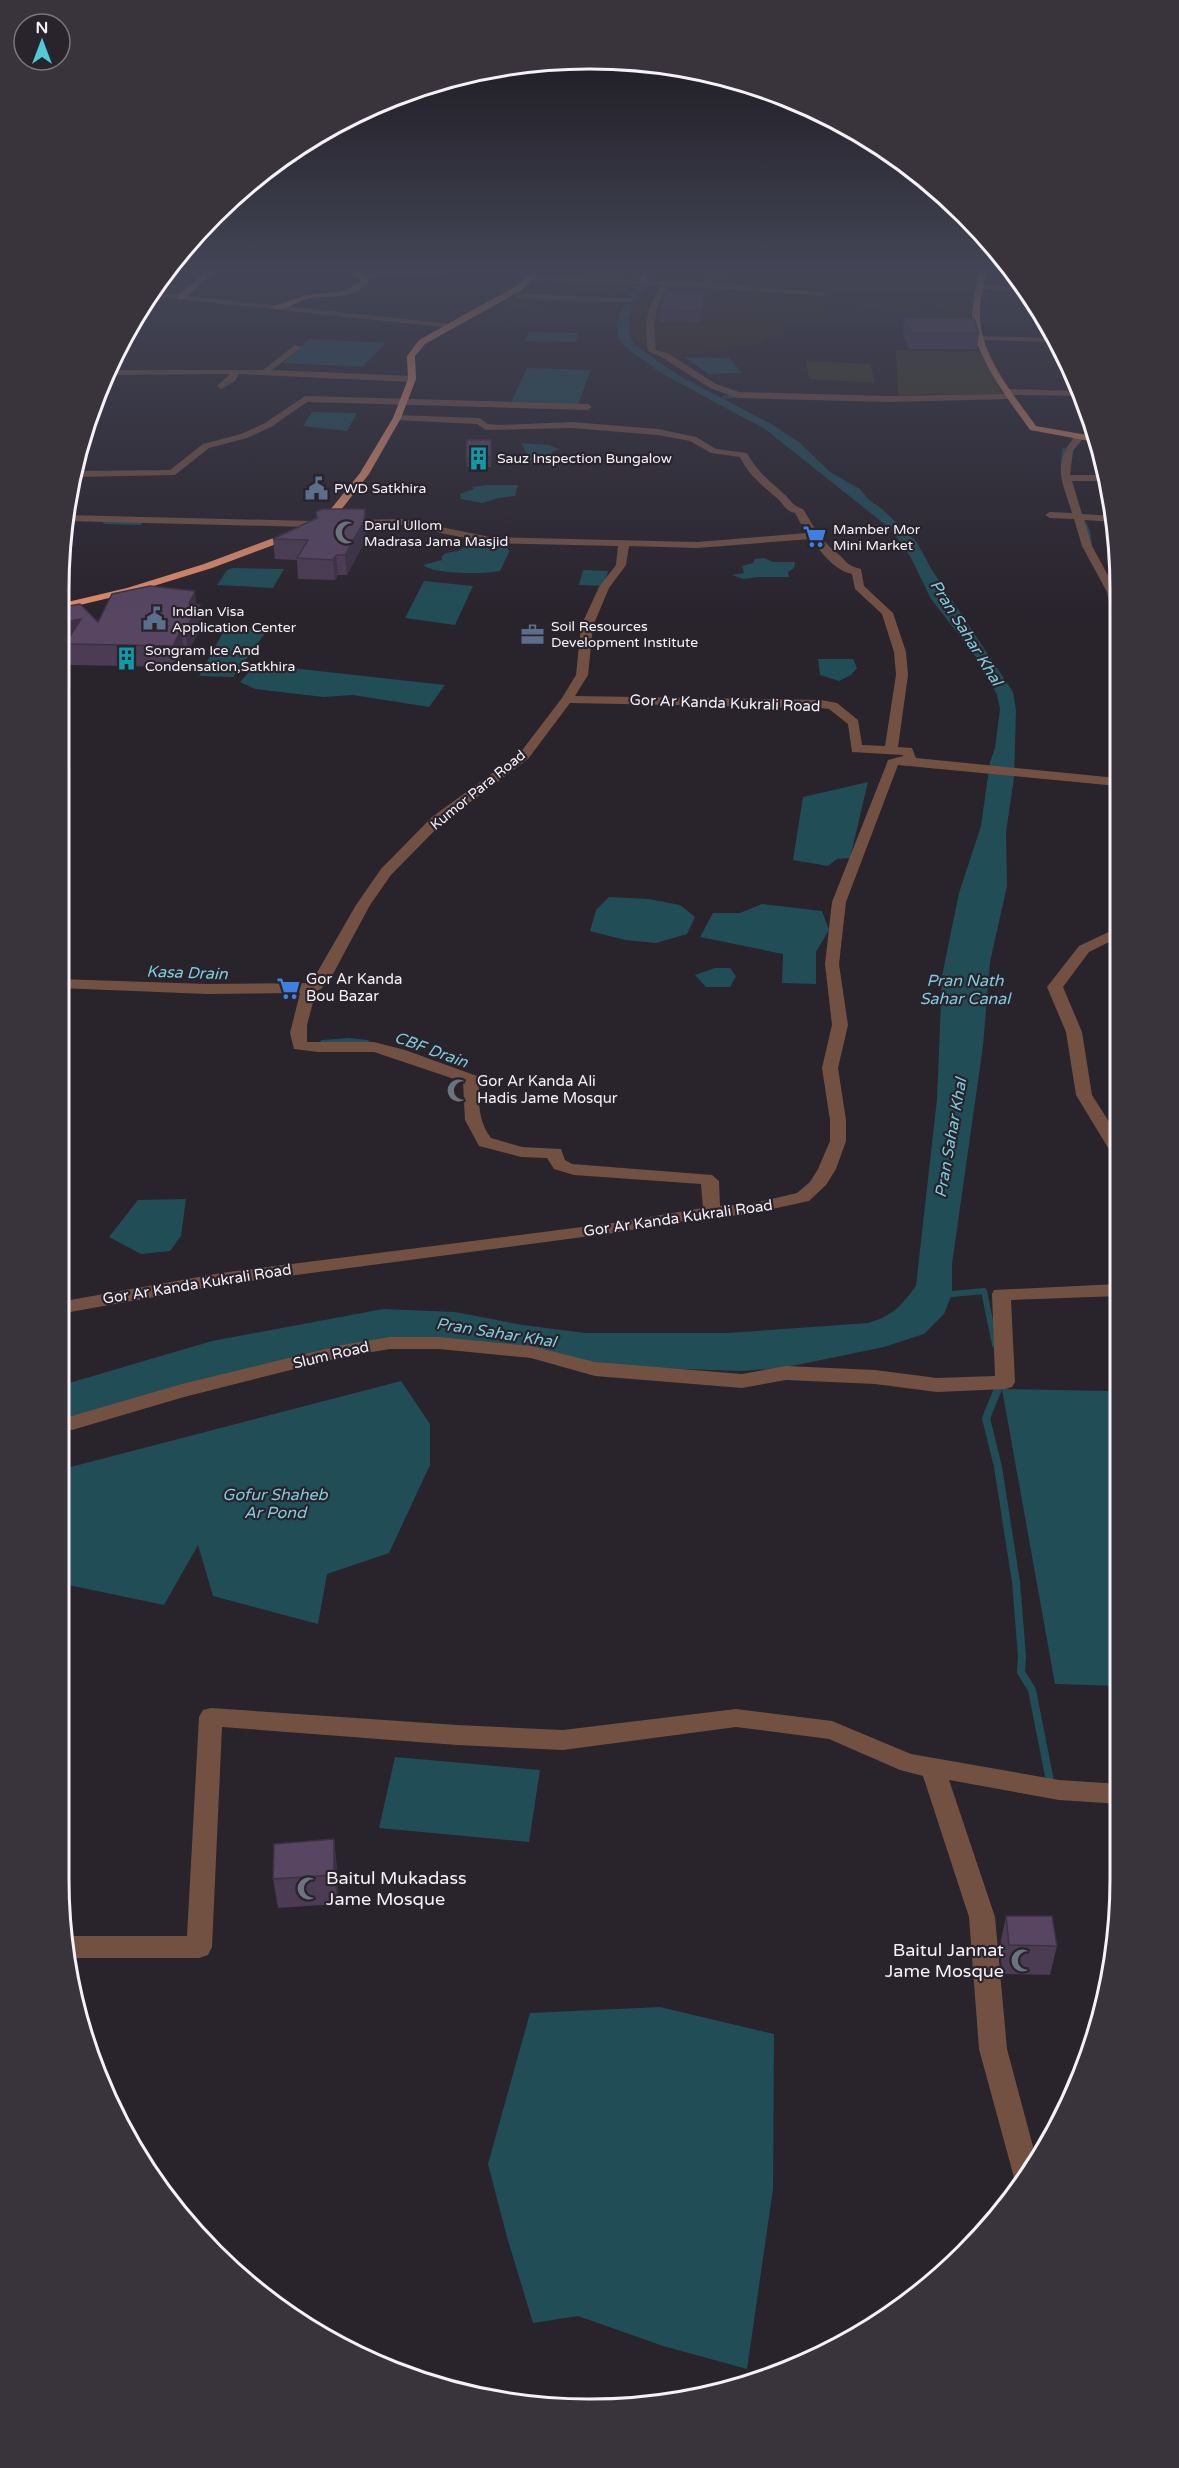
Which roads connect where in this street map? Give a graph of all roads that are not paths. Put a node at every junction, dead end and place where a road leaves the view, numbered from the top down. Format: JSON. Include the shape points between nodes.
{"nodes":[{"id":1,"x":224,"y":384,"type":"edge"},
{"id":2,"x":410,"y":384,"type":"edge"},
{"id":3,"x":710,"y":384,"type":"edge"},
{"id":4,"x":1005,"y":384,"type":"edge"},
{"id":5,"x":221,"y":386,"type":"dead end"},
{"id":6,"x":1010,"y":394,"type":"junction"},
{"id":7,"x":1072,"y":394,"type":"edge"},
{"id":8,"x":405,"y":402,"type":"junction"},
{"id":9,"x":588,"y":407,"type":"dead end"},
{"id":10,"x":397,"y":418,"type":"junction"},
{"id":11,"x":1079,"y":436,"type":"junction"},
{"id":12,"x":1087,"y":438,"type":"edge"},
{"id":13,"x":82,"y":474,"type":"edge"},
{"id":14,"x":1066,"y":477,"type":"junction"},
{"id":15,"x":1098,"y":478,"type":"edge"},
{"id":16,"x":1050,"y":515,"type":"dead end"},
{"id":17,"x":1080,"y":517,"type":"junction"},
{"id":18,"x":74,"y":518,"type":"edge"},
{"id":19,"x":1105,"y":518,"type":"edge"},
{"id":20,"x":326,"y":522,"type":"junction"},
{"id":21,"x":816,"y":536,"type":"junction"},
{"id":22,"x":624,"y":542,"type":"junction"},
{"id":23,"x":1110,"y":588,"type":"edge"},
{"id":24,"x":69,"y":604,"type":"edge"},
{"id":25,"x":567,"y":699,"type":"junction"},
{"id":26,"x":891,"y":750,"type":"junction"},
{"id":27,"x":911,"y":761,"type":"junction"},
{"id":28,"x":1110,"y":781,"type":"edge"},
{"id":29,"x":1110,"y":936,"type":"edge"},
{"id":30,"x":69,"y":984,"type":"edge"},
{"id":31,"x":309,"y":987,"type":"junction"},
{"id":32,"x":1110,"y":1135,"type":"edge"},
{"id":33,"x":712,"y":1213,"type":"junction"},
{"id":34,"x":1110,"y":1290,"type":"edge"},
{"id":35,"x":69,"y":1306,"type":"edge"},
{"id":36,"x":72,"y":1423,"type":"dead end"},
{"id":37,"x":933,"y":1768,"type":"junction"},
{"id":38,"x":1110,"y":1793,"type":"edge"},
{"id":39,"x":73,"y":1947,"type":"edge"},
{"id":40,"x":1024,"y":2165,"type":"edge"}],
"edges":[{"from":1,"to":5,"type":"street"},
{"from":2,"to":8,"type":"highway"},
{"from":3,"to":6,"type":"street","via":[[738,395],[890,399]]},
{"from":4,"to":6,"type":"main road"},
{"from":6,"to":7,"type":"street"},
{"from":6,"to":11,"type":"main road","via":[[1033,428]]},
{"from":8,"to":9,"type":"street"},
{"from":8,"to":10,"type":"highway"},
{"from":8,"to":13,"type":"street","via":[[305,399],[278,420],[244,436],[207,446],[172,473]]},
{"from":10,"to":20,"type":"highway","via":[[364,474]]},
{"from":10,"to":21,"type":"street","via":[[479,422],[500,428],[572,425],[680,435],[714,451],[744,455],[750,468],[791,509],[799,511]]},
{"from":11,"to":12,"type":"main road"},
{"from":11,"to":14,"type":"street","via":[[1068,450]]},
{"from":14,"to":15,"type":"street"},
{"from":14,"to":17,"type":"street"},
{"from":16,"to":17,"type":"street"},
{"from":17,"to":19,"type":"street"},
{"from":17,"to":23,"type":"street","via":[[1087,546]]},
{"from":18,"to":20,"type":"street"},
{"from":20,"to":22,"type":"street","via":[[402,522],[490,540]]},
{"from":20,"to":24,"type":"highway","via":[[208,566]]},
{"from":21,"to":22,"type":"street","via":[[697,545]]},
{"from":21,"to":26,"type":"street","via":[[842,567],[857,571],[859,587],[887,613],[900,652],[902,675]]},
{"from":22,"to":25,"type":"street","name":"Kumor Para Road","via":[[621,565],[604,587],[587,626],[582,675]]},
{"from":25,"to":26,"type":"street","name":"Gor Ar Kanda Kukrali Road","via":[[821,704],[833,706],[854,723],[855,749]]},
{"from":25,"to":31,"type":"street","name":"Kumor Para Road","via":[[524,756],[437,820],[386,872],[325,974],[316,986]]},
{"from":26,"to":27,"type":"street","name":"Gor Ar Kanda Kukrali Road","via":[[908,751]]},
{"from":27,"to":28,"type":"street"},
{"from":27,"to":33,"type":"street","name":"Gor Ar Kanda Kukrali Road","via":[[893,763],[839,902],[832,964],[840,1024],[830,1068],[838,1141],[827,1169],[818,1185],[803,1197]]},
{"from":29,"to":32,"type":"street","via":[[1084,949],[1055,987],[1074,1032],[1084,1095]]},
{"from":30,"to":31,"type":"street","via":[[207,989]]},
{"from":31,"to":33,"type":"street","via":[[300,1026],[300,1046],[372,1047],[398,1052],[471,1079],[474,1124],[485,1142],[521,1152],[555,1153],[560,1166],[574,1170],[706,1179],[710,1181]]},
{"from":33,"to":35,"type":"street","name":"Gor Ar Kanda Kukrali Road","via":[[221,1278]]},
{"from":34,"to":36,"type":"street","name":"Slum Road","via":[[1001,1294],[1005,1382],[937,1385],[887,1378],[786,1373],[742,1381],[595,1369],[531,1352],[439,1343],[390,1343],[182,1391]]},
{"from":37,"to":38,"type":"street","via":[[1059,1790]]},
{"from":37,"to":39,"type":"street","via":[[908,1763],[832,1730],[736,1718],[563,1740],[211,1717],[199,1947]]},
{"from":37,"to":40,"type":"street","via":[[982,1917],[993,2049]]}]}
